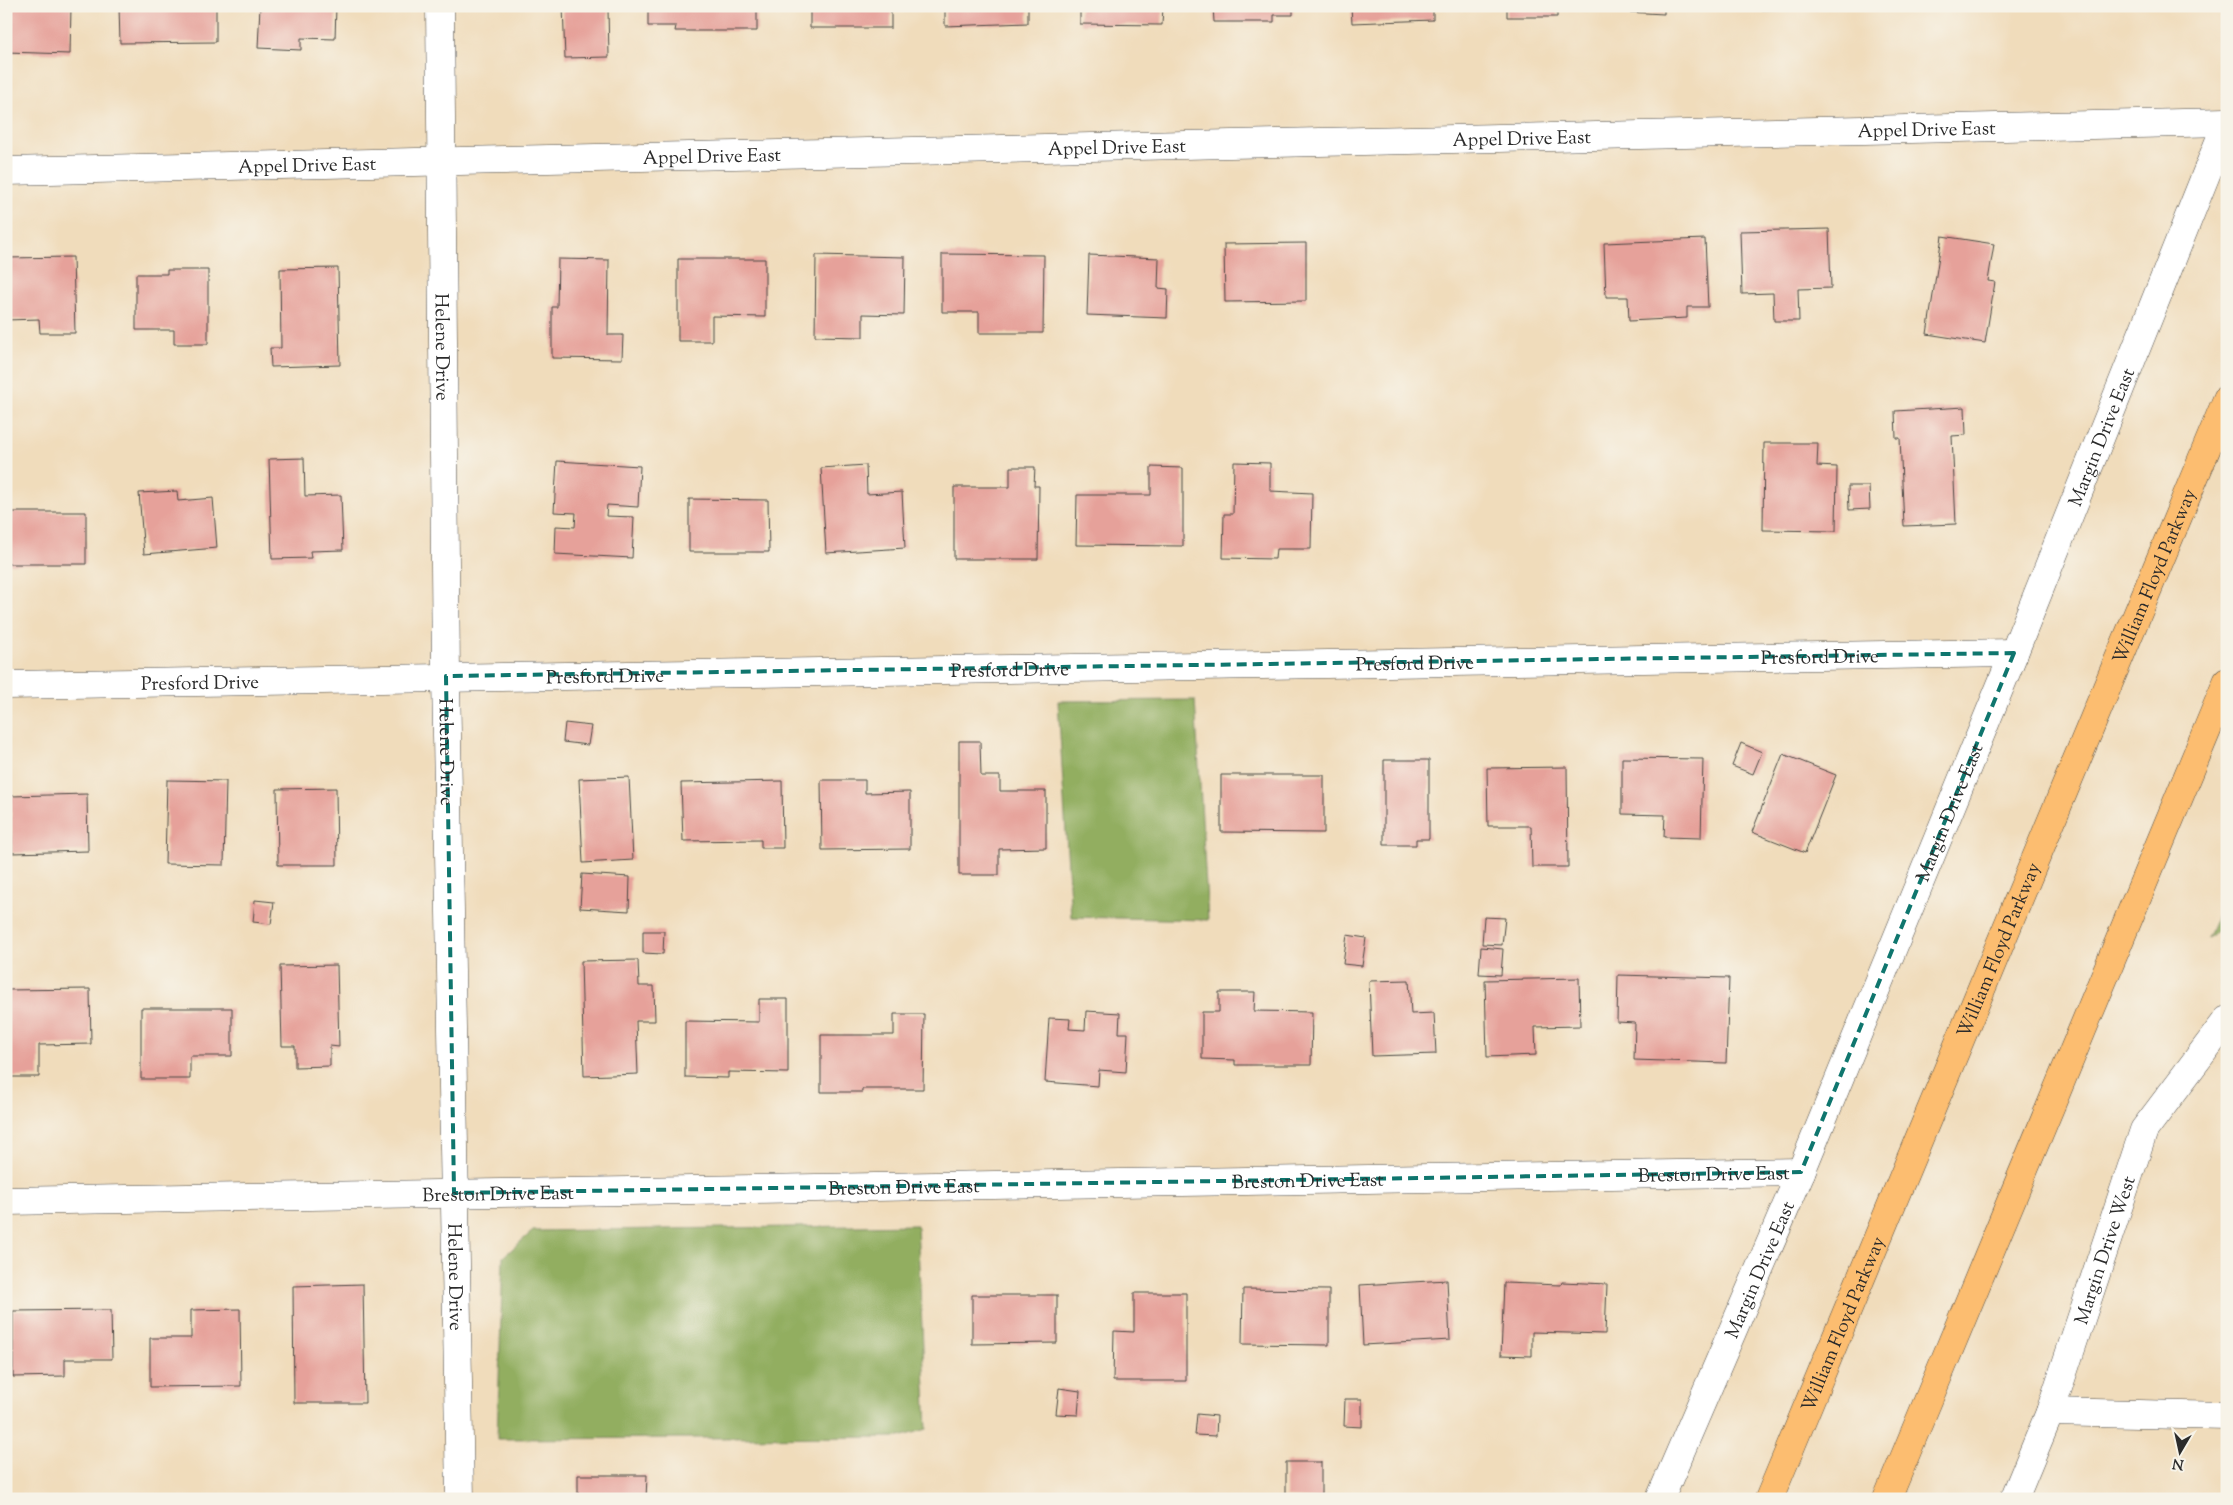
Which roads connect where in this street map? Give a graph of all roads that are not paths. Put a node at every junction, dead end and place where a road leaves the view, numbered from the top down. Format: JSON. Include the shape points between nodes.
{"nodes":[{"id":1,"x":440,"y":6,"type":"edge"},
{"id":2,"x":2227,"y":122,"type":"edge"},
{"id":3,"x":441,"y":163,"type":"junction"},
{"id":4,"x":6,"y":171,"type":"edge"},
{"id":5,"x":2227,"y":399,"type":"edge"},
{"id":6,"x":2014,"y":653,"type":"junction"},
{"id":7,"x":446,"y":676,"type":"junction"},
{"id":8,"x":2227,"y":682,"type":"edge"},
{"id":9,"x":6,"y":685,"type":"edge"},
{"id":10,"x":2227,"y":1020,"type":"edge"},
{"id":11,"x":1801,"y":1172,"type":"junction"},
{"id":12,"x":454,"y":1193,"type":"junction"},
{"id":13,"x":6,"y":1201,"type":"edge"},
{"id":14,"x":2050,"y":1412,"type":"junction"},
{"id":15,"x":2227,"y":1416,"type":"edge"},
{"id":16,"x":460,"y":1499,"type":"edge"},
{"id":17,"x":1660,"y":1499,"type":"edge"},
{"id":18,"x":1768,"y":1499,"type":"edge"},
{"id":19,"x":1887,"y":1499,"type":"edge"},
{"id":20,"x":2014,"y":1499,"type":"edge"}],
"edges":[{"from":1,"to":3,"type":"street","name":"Helene Drive"},
{"from":2,"to":3,"type":"street","name":"Appel Drive East"},
{"from":2,"to":6,"type":"street","name":"Margin Drive East"},
{"from":3,"to":4,"type":"street","name":"Appel Drive East"},
{"from":3,"to":7,"type":"street","name":"Helene Drive"},
{"from":5,"to":18,"type":"highway","name":"William Floyd Parkway"},
{"from":6,"to":7,"type":"street","name":"Presford Drive"},
{"from":6,"to":11,"type":"street","name":"Margin Drive East"},
{"from":7,"to":9,"type":"street","name":"Presford Drive"},
{"from":7,"to":12,"type":"street","name":"Helene Drive"},
{"from":8,"to":19,"type":"highway"},
{"from":10,"to":14,"type":"street","name":"Margin Drive West","via":[[2144,1130]]},
{"from":11,"to":12,"type":"street","name":"Breston Drive East"},
{"from":11,"to":17,"type":"street","name":"Margin Drive East"},
{"from":12,"to":13,"type":"street","name":"Breston Drive East"},
{"from":12,"to":16,"type":"street","name":"Helene Drive"},
{"from":14,"to":15,"type":"street"},
{"from":14,"to":20,"type":"street","name":"Margin Drive West"}]}
